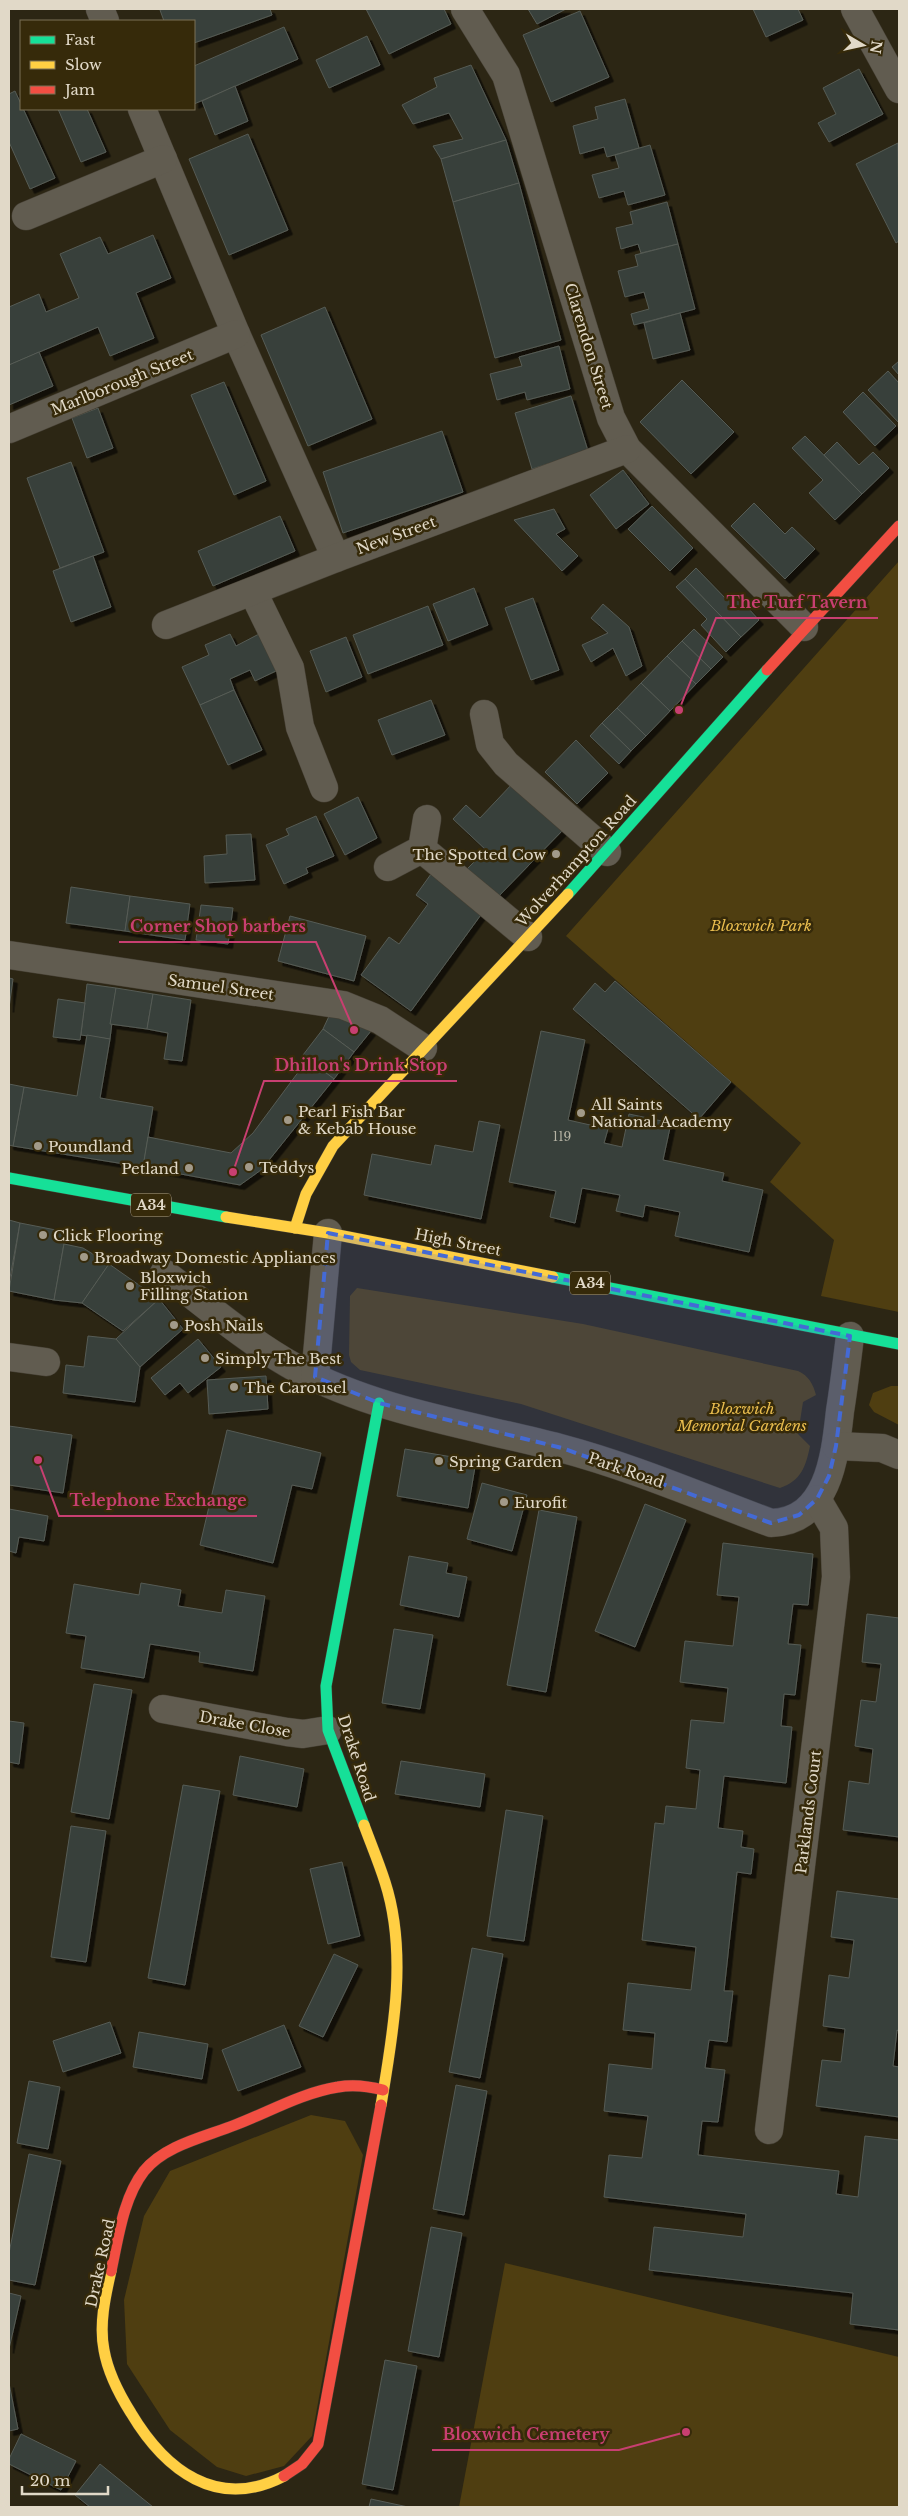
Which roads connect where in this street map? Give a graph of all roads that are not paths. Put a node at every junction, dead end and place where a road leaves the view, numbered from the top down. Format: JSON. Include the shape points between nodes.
{"nodes":[{"id":1,"x":465,"y":9,"type":"edge"},
{"id":2,"x":855,"y":9,"type":"edge"},
{"id":3,"x":899,"y":89,"type":"edge"},
{"id":4,"x":142,"y":110,"type":"edge"},
{"id":5,"x":163,"y":159,"type":"junction"},
{"id":6,"x":26,"y":216,"type":"dead end"},
{"id":7,"x":236,"y":334,"type":"junction"},
{"id":8,"x":9,"y":429,"type":"edge"},
{"id":9,"x":627,"y":449,"type":"junction"},
{"id":10,"x":899,"y":526,"type":"edge"},
{"id":11,"x":336,"y":558,"type":"junction"},
{"id":12,"x":253,"y":592,"type":"junction"},
{"id":13,"x":166,"y":625,"type":"dead end"},
{"id":14,"x":804,"y":627,"type":"junction"},
{"id":15,"x":484,"y":714,"type":"dead end"},
{"id":16,"x":324,"y":788,"type":"dead end"},
{"id":17,"x":427,"y":820,"type":"dead end"},
{"id":18,"x":422,"y":849,"type":"junction"},
{"id":19,"x":607,"y":852,"type":"junction"},
{"id":20,"x":388,"y":867,"type":"dead end"},
{"id":21,"x":528,"y":937,"type":"junction"},
{"id":22,"x":9,"y":956,"type":"edge"},
{"id":23,"x":423,"y":1048,"type":"junction"},
{"id":24,"x":9,"y":1178,"type":"edge"},
{"id":25,"x":295,"y":1228,"type":"junction"},
{"id":26,"x":328,"y":1233,"type":"junction"},
{"id":27,"x":164,"y":1273,"type":"dead end"},
{"id":28,"x":850,"y":1336,"type":"junction"},
{"id":29,"x":899,"y":1344,"type":"edge"},
{"id":30,"x":9,"y":1356,"type":"edge"},
{"id":31,"x":46,"y":1362,"type":"dead end"},
{"id":32,"x":315,"y":1376,"type":"junction"},
{"id":33,"x":379,"y":1403,"type":"junction"},
{"id":34,"x":836,"y":1446,"type":"junction"},
{"id":35,"x":899,"y":1455,"type":"edge"},
{"id":36,"x":817,"y":1499,"type":"junction"},
{"id":37,"x":163,"y":1709,"type":"dead end"},
{"id":38,"x":328,"y":1730,"type":"junction"},
{"id":39,"x":383,"y":2090,"type":"junction"},
{"id":40,"x":769,"y":2130,"type":"dead end"}],
"edges":[{"from":1,"to":9,"type":"street","name":"Clarendon Street","via":[[506,75],[612,418]]},
{"from":2,"to":3,"type":"street"},
{"from":4,"to":5,"type":"street"},
{"from":5,"to":6,"type":"street"},
{"from":5,"to":7,"type":"street"},
{"from":7,"to":8,"type":"street","name":"Marlborough Street"},
{"from":7,"to":11,"type":"street"},
{"from":9,"to":11,"type":"street","name":"New Street"},
{"from":9,"to":14,"type":"street","name":"Clarendon Street"},
{"from":10,"to":14,"type":"main road","name":"Wolverhampton Road"},
{"from":11,"to":12,"type":"street","name":"New Street"},
{"from":12,"to":13,"type":"street","name":"New Street"},
{"from":12,"to":16,"type":"street","via":[[290,668],[300,727]]},
{"from":14,"to":19,"type":"main road","name":"Wolverhampton Road"},
{"from":15,"to":19,"type":"street","via":[[490,744],[506,764]]},
{"from":17,"to":18,"type":"street"},
{"from":18,"to":20,"type":"street"},
{"from":18,"to":21,"type":"street"},
{"from":19,"to":21,"type":"main road","name":"Wolverhampton Road"},
{"from":21,"to":23,"type":"main road","name":"Wolverhampton Road"},
{"from":22,"to":23,"type":"street","name":"Samuel Street","via":[[343,1005],[380,1020]]},
{"from":23,"to":25,"type":"main road","name":"Wolverhampton Road","via":[[333,1146],[306,1194]]},
{"from":24,"to":25,"type":"main road","name":"High Street","number":"A34"},
{"from":25,"to":26,"type":"main road","name":"High Street","number":"A34"},
{"from":26,"to":28,"type":"main road","name":"High Street","number":"A34"},
{"from":26,"to":32,"type":"street"},
{"from":27,"to":32,"type":"street","name":"Park Road","via":[[208,1292],[273,1354]]},
{"from":28,"to":29,"type":"main road","name":"High Street","number":"A34"},
{"from":28,"to":34,"type":"street","name":"Park Road"},
{"from":30,"to":31,"type":"street"},
{"from":32,"to":33,"type":"street","name":"Park Road"},
{"from":33,"to":36,"type":"street","name":"Park Road","via":[[562,1448],[771,1523],[799,1515]]},
{"from":33,"to":38,"type":"main road","name":"Drake Road","via":[[326,1686]]},
{"from":34,"to":35,"type":"street","via":[[882,1448]]},
{"from":34,"to":36,"type":"street","name":"Park Road","via":[[829,1476]]},
{"from":36,"to":40,"type":"street","name":"Parklands Court","via":[[834,1528],[836,1577]]},
{"from":37,"to":38,"type":"street","name":"Drake Close","via":[[287,1732],[303,1734]]},
{"from":38,"to":39,"type":"main road","name":"Drake Road","via":[[386,1884],[393,1916],[396,2009]]},
{"from":39,"to":39,"type":"main road","name":"Drake Road","via":[[318,2444],[299,2468],[256,2488],[228,2490],[199,2482],[165,2457],[134,2420],[111,2376],[104,2350],[104,2310],[112,2262],[139,2178],[153,2162],[177,2149],[307,2096],[355,2085]]}]}
